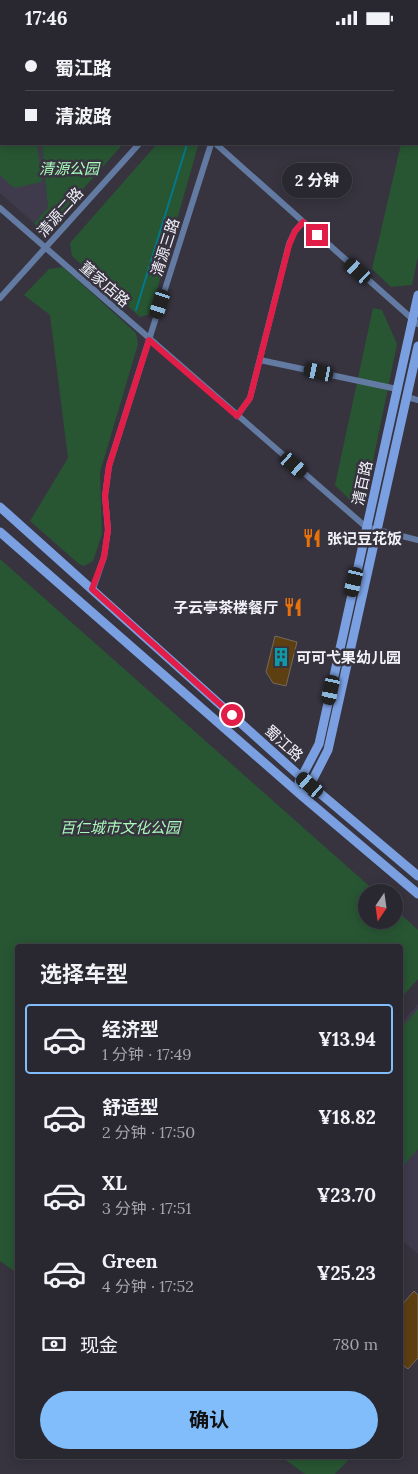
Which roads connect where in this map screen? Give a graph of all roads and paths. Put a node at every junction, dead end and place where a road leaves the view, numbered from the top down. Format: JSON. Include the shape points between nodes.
{"nodes":[{"id":1,"x":137,"y":145,"type":"edge"},
{"id":2,"x":211,"y":145,"type":"edge"},
{"id":3,"x":217,"y":145,"type":"edge"},
{"id":4,"x":0,"y":208,"type":"edge"},
{"id":5,"x":303,"y":222,"type":"junction"},
{"id":6,"x":45,"y":247,"type":"junction"},
{"id":7,"x":418,"y":295,"type":"edge"},
{"id":8,"x":0,"y":298,"type":"edge"},
{"id":9,"x":415,"y":322,"type":"edge"},
{"id":10,"x":149,"y":340,"type":"junction"},
{"id":11,"x":418,"y":346,"type":"edge"},
{"id":12,"x":260,"y":360,"type":"junction"},
{"id":13,"x":397,"y":389,"type":"junction"},
{"id":14,"x":407,"y":397,"type":"junction"},
{"id":15,"x":418,"y":400,"type":"edge"},
{"id":16,"x":237,"y":416,"type":"junction"},
{"id":17,"x":0,"y":507,"type":"edge"},
{"id":18,"x":366,"y":527,"type":"junction"},
{"id":19,"x":378,"y":530,"type":"junction"},
{"id":20,"x":0,"y":531,"type":"edge"},
{"id":21,"x":418,"y":540,"type":"edge"},
{"id":22,"x":92,"y":589,"type":"junction"},
{"id":23,"x":302,"y":778,"type":"junction"},
{"id":24,"x":310,"y":785,"type":"junction"},
{"id":25,"x":294,"y":788,"type":"junction"},
{"id":26,"x":301,"y":795,"type":"junction"},
{"id":27,"x":418,"y":876,"type":"edge"},
{"id":28,"x":418,"y":894,"type":"edge"}],
"edges":[{"from":1,"to":6,"type":"street","name":"清源二路"},
{"from":2,"to":10,"type":"street","name":"清源三路"},
{"from":3,"to":5,"type":"street"},
{"from":4,"to":6,"type":"street","name":"董家店路"},
{"from":5,"to":9,"type":"street"},
{"from":5,"to":12,"type":"street","via":[[289,245]]},
{"from":6,"to":8,"type":"street","name":"清源二路"},
{"from":6,"to":10,"type":"street","name":"董家店路"},
{"from":7,"to":9,"type":"street","name":"清百路"},
{"from":9,"to":13,"type":"street","name":"清百路"},
{"from":10,"to":16,"type":"street","name":"董家店路"},
{"from":10,"to":22,"type":"street","name":"清源三路","via":[[109,466],[105,496],[108,530],[104,557]]},
{"from":11,"to":14,"type":"street","name":"清百路"},
{"from":12,"to":13,"type":"street"},
{"from":12,"to":16,"type":"street","via":[[250,398]]},
{"from":13,"to":18,"type":"street","name":"清百路"},
{"from":14,"to":15,"type":"street"},
{"from":14,"to":19,"type":"street","name":"清百路"},
{"from":16,"to":18,"type":"street","name":"董家店路"},
{"from":17,"to":22,"type":"street","name":"蜀江路"},
{"from":18,"to":19,"type":"street","name":"董家店路"},
{"from":18,"to":23,"type":"street","name":"清百路","via":[[319,744]]},
{"from":19,"to":21,"type":"street","name":"董家店路"},
{"from":19,"to":24,"type":"street","name":"清百路","via":[[328,750]]},
{"from":20,"to":25,"type":"street","name":"蜀江路"},
{"from":22,"to":23,"type":"street","name":"蜀江路"},
{"from":23,"to":24,"type":"street","name":"蜀江路"},
{"from":23,"to":25,"type":"street","name":"清百路"},
{"from":24,"to":26,"type":"street","name":"清百路"},
{"from":24,"to":27,"type":"street","name":"蜀江路"},
{"from":25,"to":26,"type":"street","name":"蜀江路"},
{"from":26,"to":28,"type":"street","name":"蜀江路"}]}
